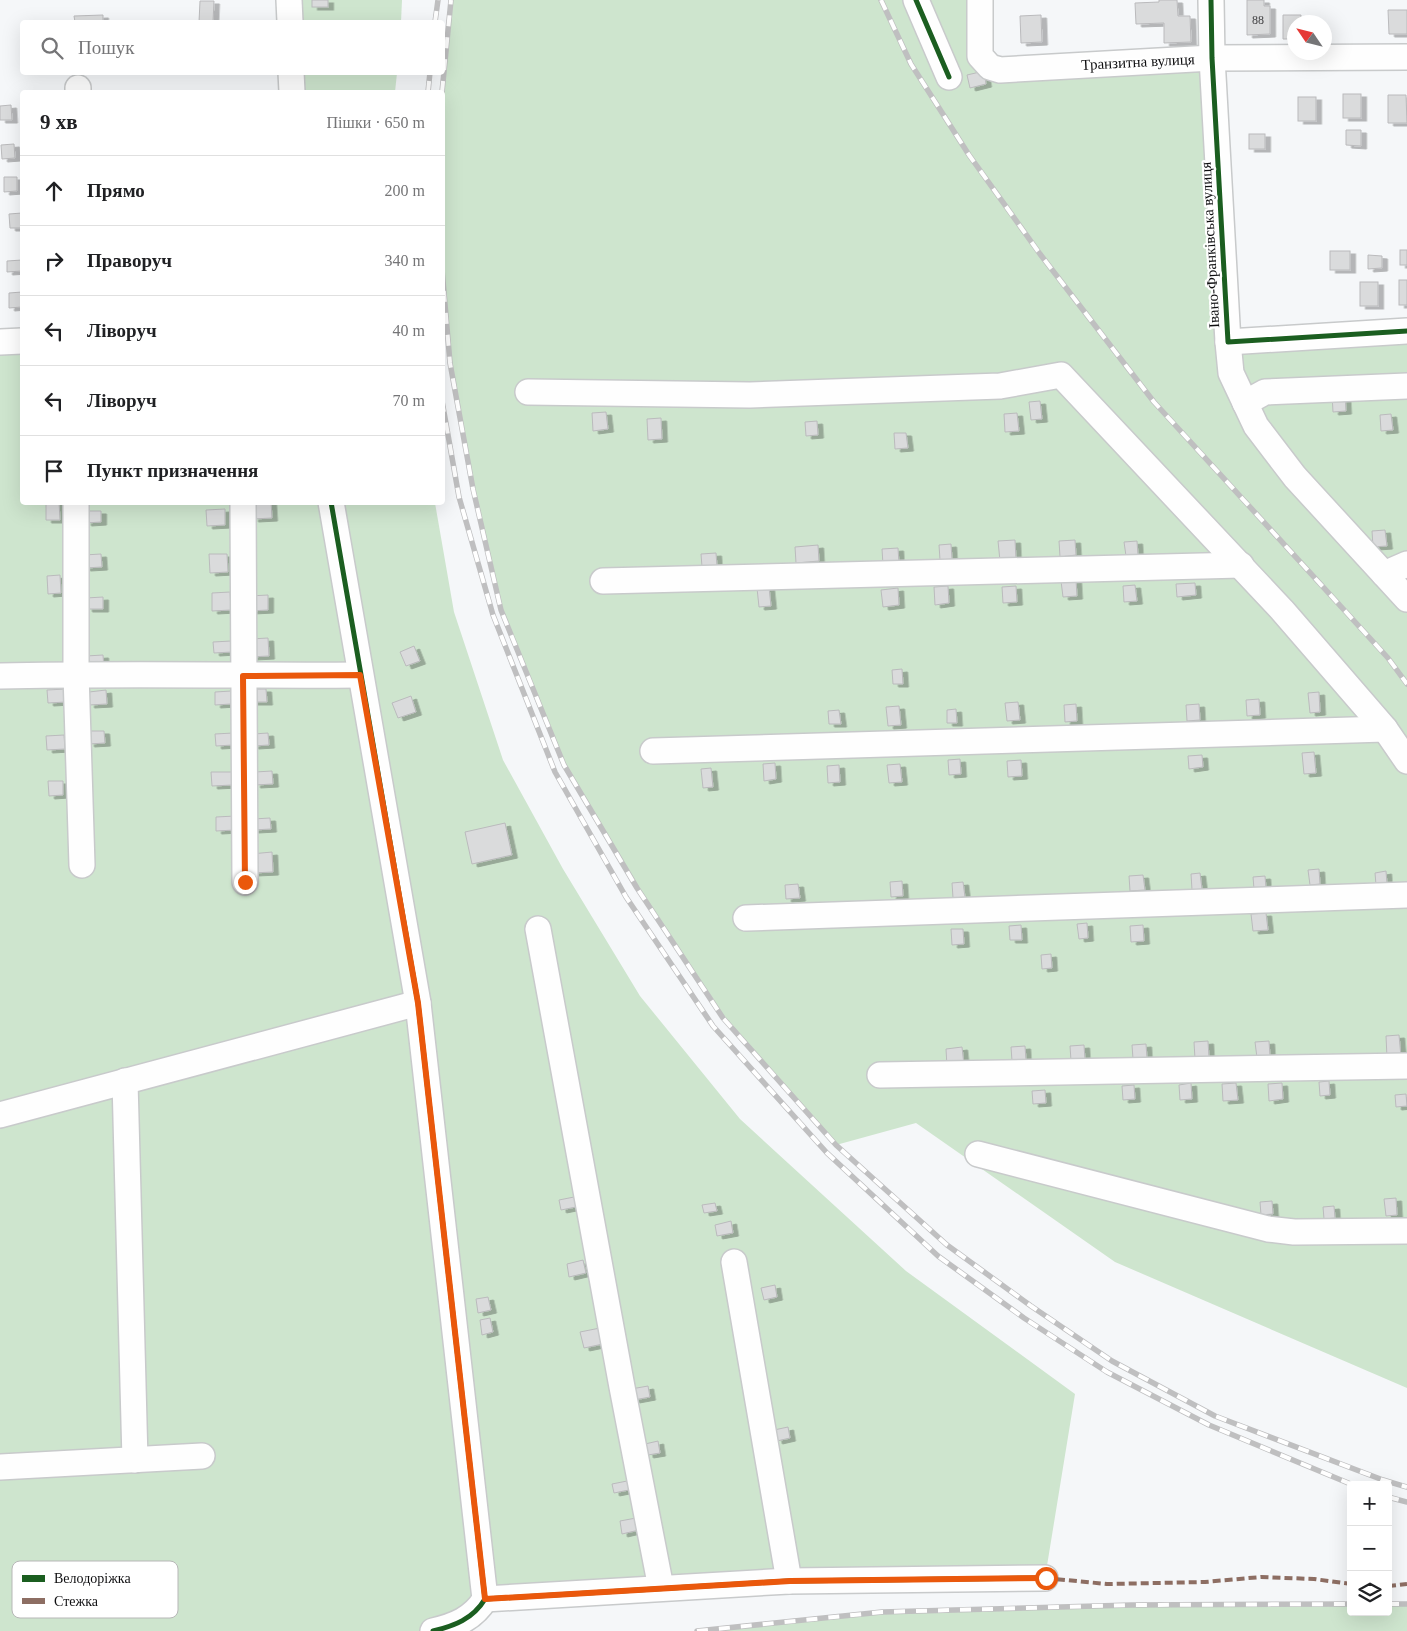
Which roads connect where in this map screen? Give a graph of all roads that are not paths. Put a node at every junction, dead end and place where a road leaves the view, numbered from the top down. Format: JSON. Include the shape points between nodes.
{"nodes":[{"id":1,"x":289,"y":0,"type":"edge"},
{"id":2,"x":916,"y":0,"type":"edge"},
{"id":3,"x":980,"y":0,"type":"edge"},
{"id":4,"x":1211,"y":0,"type":"edge"},
{"id":5,"x":290,"y":20,"type":"edge"},
{"id":6,"x":1407,"y":57,"type":"edge"},
{"id":7,"x":1212,"y":58,"type":"junction"},
{"id":8,"x":291,"y":75,"type":"edge"},
{"id":9,"x":949,"y":77,"type":"dead end"},
{"id":10,"x":292,"y":90,"type":"edge"},
{"id":11,"x":1407,"y":331,"type":"edge"},
{"id":12,"x":0,"y":332,"type":"edge"},
{"id":13,"x":20,"y":341,"type":"edge"},
{"id":14,"x":0,"y":342,"type":"edge"},
{"id":15,"x":1228,"y":342,"type":"junction"},
{"id":16,"x":1407,"y":386,"type":"edge"},
{"id":17,"x":528,"y":392,"type":"dead end"},
{"id":18,"x":1245,"y":403,"type":"junction"},
{"id":19,"x":76,"y":505,"type":"edge"},
{"id":20,"x":242,"y":505,"type":"edge"},
{"id":21,"x":332,"y":505,"type":"edge"},
{"id":22,"x":1407,"y":564,"type":"edge"},
{"id":23,"x":1241,"y":565,"type":"junction"},
{"id":24,"x":1384,"y":574,"type":"junction"},
{"id":25,"x":603,"y":581,"type":"dead end"},
{"id":26,"x":1407,"y":599,"type":"edge"},
{"id":27,"x":76,"y":674,"type":"junction"},
{"id":28,"x":360,"y":675,"type":"junction"},
{"id":29,"x":0,"y":676,"type":"edge"},
{"id":30,"x":243,"y":676,"type":"junction"},
{"id":31,"x":1385,"y":729,"type":"junction"},
{"id":32,"x":653,"y":751,"type":"dead end"},
{"id":33,"x":1407,"y":761,"type":"edge"},
{"id":34,"x":82,"y":865,"type":"dead end"},
{"id":35,"x":245,"y":882,"type":"dead end"},
{"id":36,"x":1407,"y":895,"type":"edge"},
{"id":37,"x":746,"y":918,"type":"dead end"},
{"id":38,"x":538,"y":929,"type":"dead end"},
{"id":39,"x":418,"y":1003,"type":"junction"},
{"id":40,"x":1407,"y":1066,"type":"edge"},
{"id":41,"x":880,"y":1075,"type":"dead end"},
{"id":42,"x":125,"y":1081,"type":"junction"},
{"id":43,"x":0,"y":1115,"type":"edge"},
{"id":44,"x":978,"y":1154,"type":"dead end"},
{"id":45,"x":1407,"y":1231,"type":"edge"},
{"id":46,"x":734,"y":1262,"type":"dead end"},
{"id":47,"x":202,"y":1456,"type":"dead end"},
{"id":48,"x":135,"y":1460,"type":"junction"},
{"id":49,"x":0,"y":1468,"type":"edge"},
{"id":50,"x":1046,"y":1578,"type":"dead end"},
{"id":51,"x":790,"y":1581,"type":"junction"},
{"id":52,"x":661,"y":1588,"type":"junction"},
{"id":53,"x":485,"y":1599,"type":"junction"},
{"id":54,"x":433,"y":1631,"type":"edge"}],
"edges":[{"from":1,"to":5,"type":"street"},
{"from":2,"to":9,"type":"street"},
{"from":3,"to":7,"type":"street","name":"Транзитна вулиця","via":[[980,56],[990,67],[1000,70]]},
{"from":4,"to":7,"type":"street","name":"Івано-Франківська вулиця"},
{"from":6,"to":7,"type":"street","name":"Транзитна вулиця"},
{"from":7,"to":15,"type":"street","name":"Івано-Франківська вулиця"},
{"from":8,"to":10,"type":"street"},
{"from":11,"to":15,"type":"street","name":"Івано-Франківська вулиця"},
{"from":12,"to":14,"type":"street"},
{"from":13,"to":14,"type":"street"},
{"from":15,"to":18,"type":"street","via":[[1231,373]]},
{"from":16,"to":18,"type":"street","via":[[1265,392]]},
{"from":17,"to":23,"type":"street","via":[[750,395],[1000,386],[1061,375]]},
{"from":18,"to":24,"type":"street","via":[[1256,426],[1295,477]]},
{"from":19,"to":27,"type":"street"},
{"from":20,"to":30,"type":"street"},
{"from":21,"to":28,"type":"street"},
{"from":22,"to":24,"type":"street"},
{"from":23,"to":25,"type":"street"},
{"from":23,"to":31,"type":"street"},
{"from":24,"to":26,"type":"street"},
{"from":27,"to":29,"type":"street"},
{"from":27,"to":30,"type":"street"},
{"from":27,"to":34,"type":"street"},
{"from":28,"to":30,"type":"street"},
{"from":28,"to":39,"type":"street"},
{"from":30,"to":35,"type":"street"},
{"from":31,"to":32,"type":"street"},
{"from":31,"to":33,"type":"street"},
{"from":36,"to":37,"type":"street"},
{"from":38,"to":52,"type":"street"},
{"from":39,"to":42,"type":"street"},
{"from":39,"to":53,"type":"street"},
{"from":40,"to":41,"type":"street"},
{"from":42,"to":43,"type":"street"},
{"from":42,"to":48,"type":"street"},
{"from":44,"to":45,"type":"street","via":[[1268,1229],[1294,1232]]},
{"from":46,"to":51,"type":"street"},
{"from":47,"to":48,"type":"street"},
{"from":48,"to":49,"type":"street"},
{"from":50,"to":51,"type":"street"},
{"from":51,"to":52,"type":"street"},
{"from":52,"to":53,"type":"street"},
{"from":53,"to":54,"type":"street","via":[[471,1616],[455,1626]]}]}
